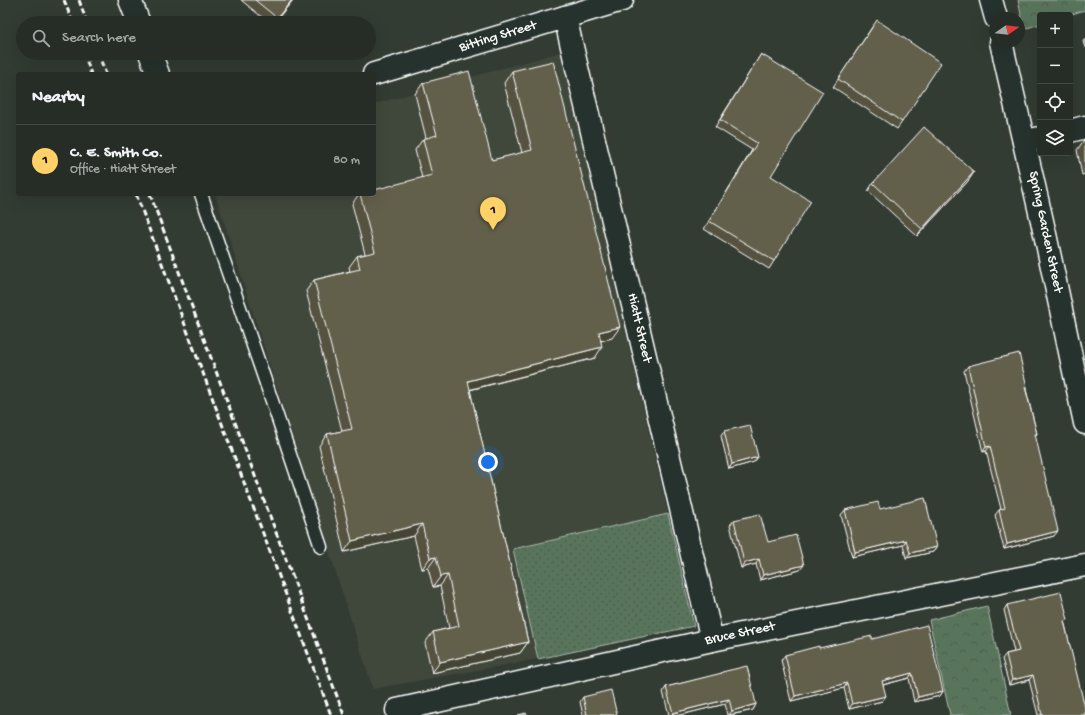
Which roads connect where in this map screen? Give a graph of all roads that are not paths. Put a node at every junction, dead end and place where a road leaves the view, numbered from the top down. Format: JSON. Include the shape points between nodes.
{"nodes":[{"id":1,"x":130,"y":0,"type":"edge"},
{"id":2,"x":622,"y":0,"type":"edge"},
{"id":3,"x":992,"y":0,"type":"edge"},
{"id":4,"x":995,"y":12,"type":"edge"},
{"id":5,"x":136,"y":16,"type":"edge"},
{"id":6,"x":565,"y":16,"type":"junction"},
{"id":7,"x":1003,"y":48,"type":"edge"},
{"id":8,"x":153,"y":60,"type":"edge"},
{"id":9,"x":157,"y":72,"type":"edge"},
{"id":10,"x":376,"y":73,"type":"edge"},
{"id":11,"x":1085,"y":127,"type":"edge"},
{"id":12,"x":1073,"y":130,"type":"edge"},
{"id":13,"x":1032,"y":140,"type":"edge"},
{"id":14,"x":202,"y":196,"type":"edge"},
{"id":15,"x":1085,"y":423,"type":"edge"},
{"id":16,"x":321,"y":547,"type":"dead end"},
{"id":17,"x":1085,"y":565,"type":"edge"},
{"id":18,"x":712,"y":640,"type":"junction"},
{"id":19,"x":398,"y":712,"type":"edge"}],
"edges":[{"from":1,"to":5,"type":"street"},
{"from":2,"to":6,"type":"street","name":"Bitting Street"},
{"from":3,"to":4,"type":"street"},
{"from":6,"to":10,"type":"street","name":"Bitting Street"},
{"from":6,"to":18,"type":"street","name":"Hiatt Street"},
{"from":7,"to":13,"type":"street","name":"Spring Garden Street"},
{"from":8,"to":9,"type":"street"},
{"from":11,"to":12,"type":"street"},
{"from":13,"to":15,"type":"street","name":"Spring Garden Street","via":[[1046,234]]},
{"from":14,"to":16,"type":"lane"},
{"from":17,"to":18,"type":"street","name":"Bruce Street"},
{"from":18,"to":19,"type":"street","name":"Bruce Street"}]}
